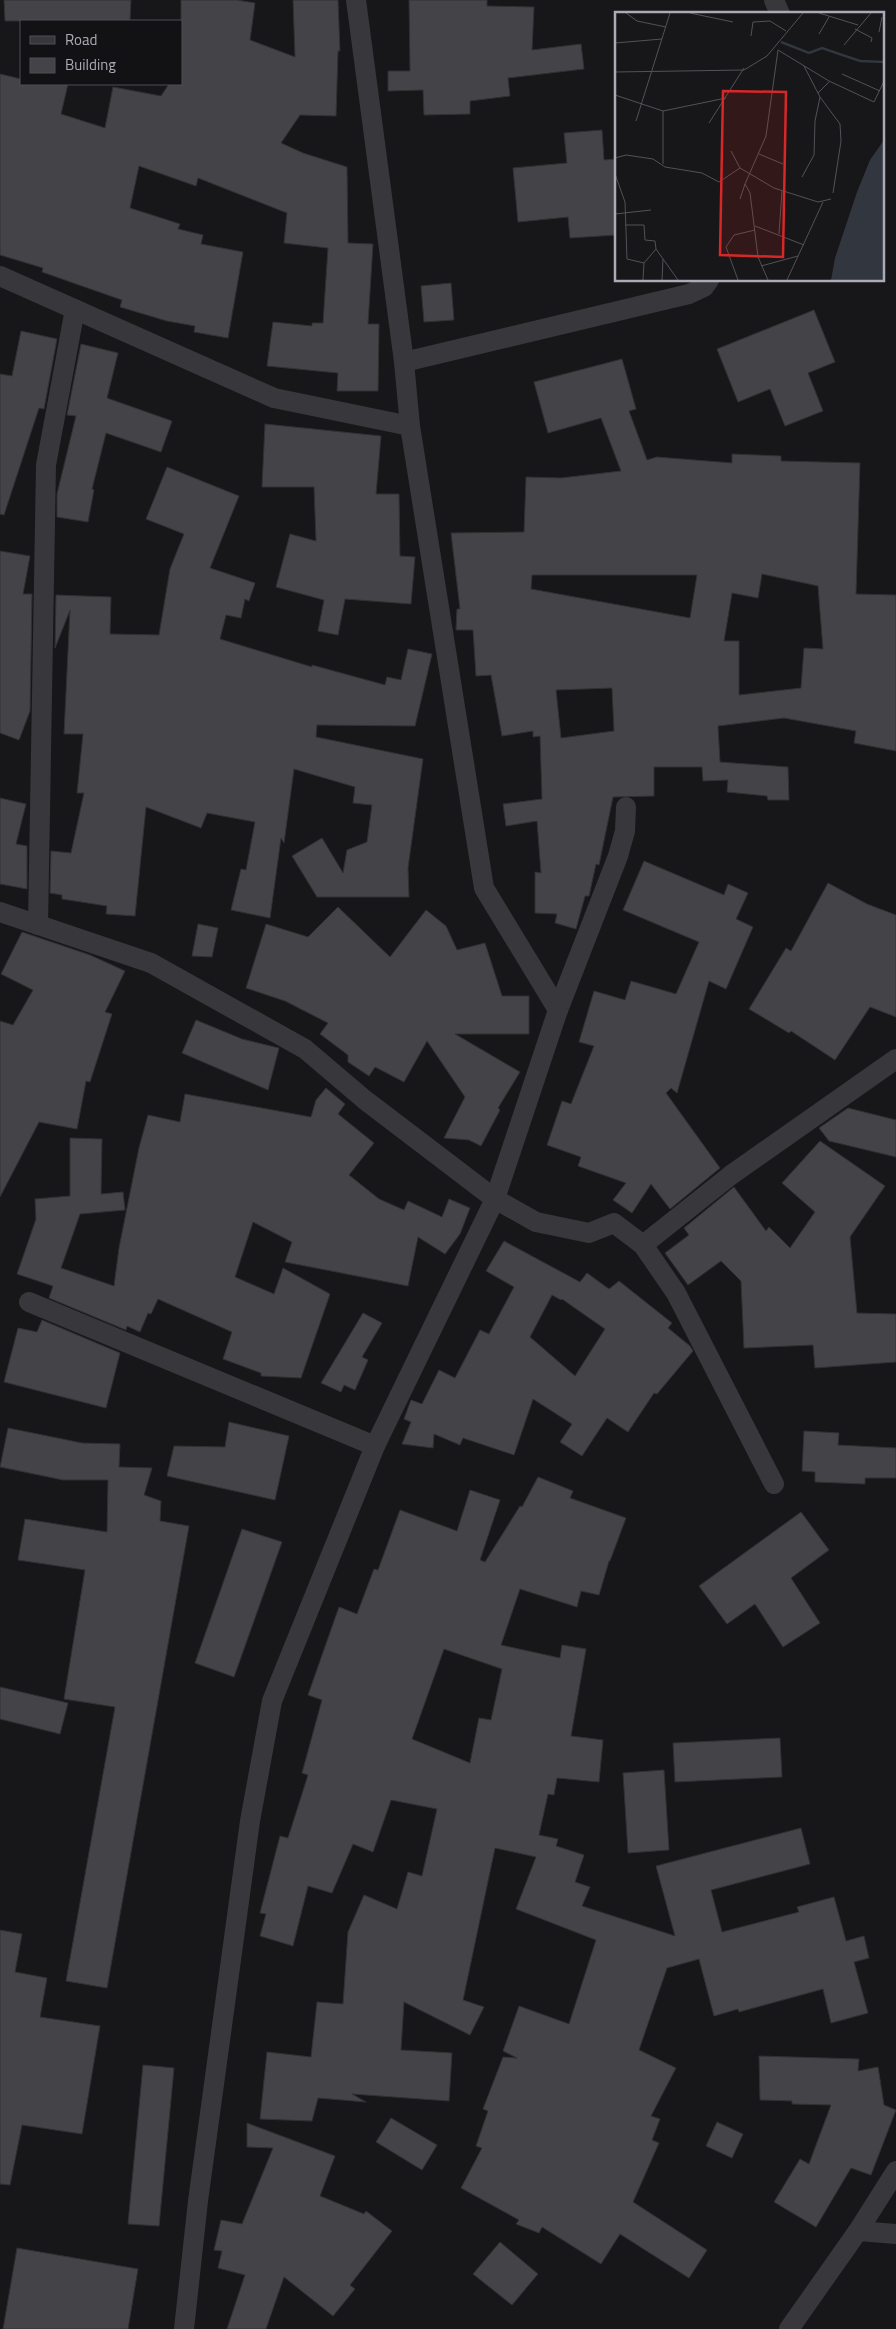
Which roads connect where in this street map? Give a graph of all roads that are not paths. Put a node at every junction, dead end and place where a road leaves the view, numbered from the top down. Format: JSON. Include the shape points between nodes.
{"nodes":[{"id":1,"x":356,"y":0,"type":"edge"},
{"id":2,"x":774,"y":0,"type":"edge"},
{"id":3,"x":779,"y":12,"type":"edge"},
{"id":4,"x":0,"y":276,"type":"edge"},
{"id":5,"x":708,"y":281,"type":"edge"},
{"id":6,"x":75,"y":309,"type":"junction"},
{"id":7,"x":404,"y":362,"type":"junction"},
{"id":8,"x":410,"y":426,"type":"junction"},
{"id":9,"x":626,"y":807,"type":"dead end"},
{"id":10,"x":0,"y":912,"type":"edge"},
{"id":11,"x":38,"y":925,"type":"junction"},
{"id":12,"x":558,"y":1010,"type":"junction"},
{"id":13,"x":896,"y":1059,"type":"edge"},
{"id":14,"x":494,"y":1199,"type":"junction"},
{"id":15,"x":643,"y":1245,"type":"junction"},
{"id":16,"x":29,"y":1302,"type":"dead end"},
{"id":17,"x":375,"y":1446,"type":"junction"},
{"id":18,"x":774,"y":1484,"type":"dead end"},
{"id":19,"x":896,"y":2171,"type":"edge"},
{"id":20,"x":858,"y":2231,"type":"junction"},
{"id":21,"x":896,"y":2234,"type":"edge"},
{"id":22,"x":184,"y":2329,"type":"edge"},
{"id":23,"x":789,"y":2329,"type":"edge"}],
"edges":[{"from":1,"to":7,"type":"street"},
{"from":2,"to":3,"type":"street"},
{"from":4,"to":6,"type":"street"},
{"from":5,"to":7,"type":"street","via":[[704,287],[689,294]]},
{"from":6,"to":8,"type":"street","via":[[274,398]]},
{"from":6,"to":11,"type":"street","via":[[46,465]]},
{"from":7,"to":8,"type":"street"},
{"from":8,"to":12,"type":"street","via":[[484,888]]},
{"from":9,"to":12,"type":"street","via":[[625,831],[618,856]]},
{"from":10,"to":11,"type":"street"},
{"from":11,"to":14,"type":"street","via":[[151,963],[305,1049],[365,1100]]},
{"from":12,"to":14,"type":"street"},
{"from":13,"to":15,"type":"street","via":[[731,1175]]},
{"from":14,"to":15,"type":"street","via":[[536,1222],[589,1233],[614,1223]]},
{"from":14,"to":17,"type":"street"},
{"from":15,"to":18,"type":"street","via":[[676,1293]]},
{"from":16,"to":17,"type":"street"},
{"from":17,"to":22,"type":"street","via":[[272,1701],[246,1850],[198,2201]]},
{"from":19,"to":20,"type":"street"},
{"from":20,"to":21,"type":"street"},
{"from":20,"to":23,"type":"street"}]}
